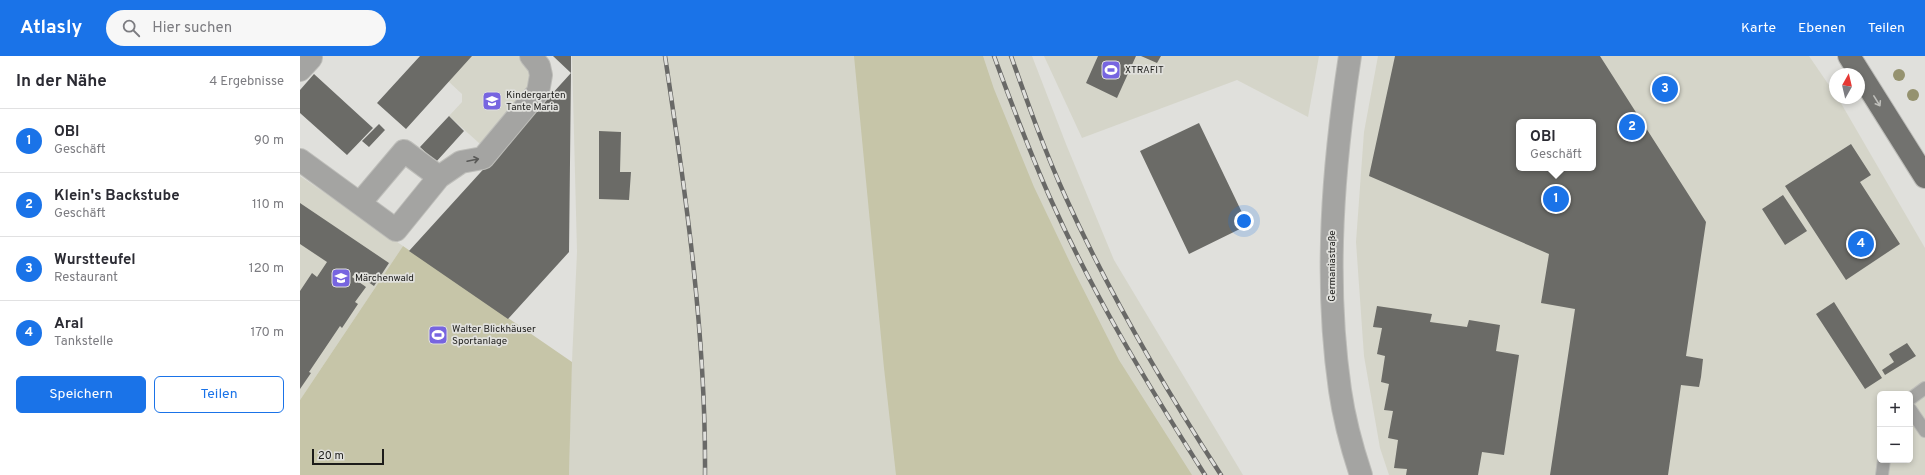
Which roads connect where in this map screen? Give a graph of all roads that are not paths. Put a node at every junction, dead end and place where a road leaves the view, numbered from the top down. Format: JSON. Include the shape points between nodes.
{"nodes":[{"id":1,"x":531,"y":56,"type":"edge"},
{"id":2,"x":1350,"y":56,"type":"edge"},
{"id":3,"x":1849,"y":56,"type":"edge"},
{"id":4,"x":300,"y":160,"type":"edge"},
{"id":5,"x":439,"y":177,"type":"junction"},
{"id":6,"x":1925,"y":177,"type":"edge"},
{"id":7,"x":360,"y":203,"type":"junction"},
{"id":8,"x":1925,"y":388,"type":"edge"},
{"id":9,"x":1913,"y":397,"type":"edge"},
{"id":10,"x":1913,"y":413,"type":"edge"},
{"id":11,"x":1925,"y":431,"type":"edge"},
{"id":12,"x":1884,"y":463,"type":"edge"},
{"id":13,"x":1361,"y":475,"type":"edge"},
{"id":14,"x":1882,"y":475,"type":"edge"}],
"edges":[{"from":5,"to":1,"type":"street","one_way":true,"via":[[461,162],[483,158],[538,92],[541,75],[539,66]]},
{"from":2,"to":13,"type":"street","name":"Germaniastraße","via":[[1340,119],[1333,208],[1331,297],[1340,391]]},
{"from":3,"to":6,"type":"main road","one_way":true},
{"from":4,"to":7,"type":"street"},
{"from":5,"to":7,"type":"street","via":[[404,151]]},
{"from":5,"to":7,"type":"street","via":[[396,230]]},
{"from":8,"to":9,"type":"lane"},
{"from":10,"to":11,"type":"lane"},
{"from":12,"to":14,"type":"lane"}]}
